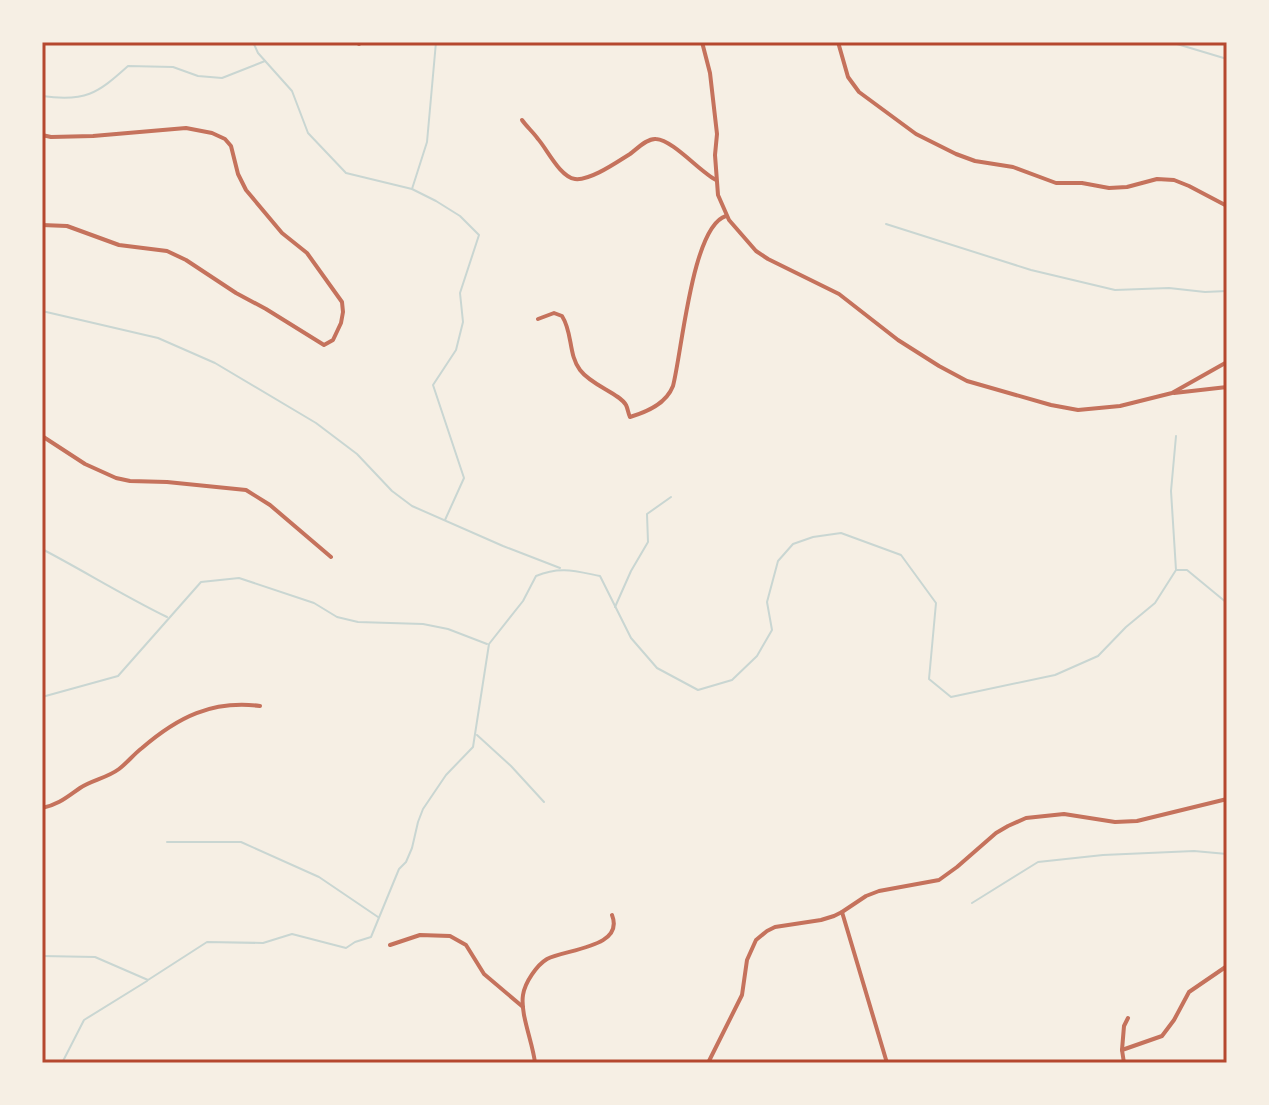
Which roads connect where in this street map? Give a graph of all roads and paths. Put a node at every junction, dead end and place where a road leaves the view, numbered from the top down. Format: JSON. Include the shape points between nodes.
{"nodes":[{"id":1,"x":702,"y":42,"type":"edge"},
{"id":2,"x":838,"y":42,"type":"edge"},
{"id":3,"x":522,"y":120,"type":"dead end"},
{"id":4,"x":42,"y":135,"type":"edge"},
{"id":5,"x":716,"y":180,"type":"junction"},
{"id":6,"x":1227,"y":206,"type":"edge"},
{"id":7,"x":726,"y":216,"type":"junction"},
{"id":8,"x":42,"y":225,"type":"edge"},
{"id":9,"x":538,"y":319,"type":"dead end"},
{"id":10,"x":1227,"y":362,"type":"edge"},
{"id":11,"x":1227,"y":387,"type":"edge"},
{"id":12,"x":1172,"y":393,"type":"junction"},
{"id":13,"x":42,"y":436,"type":"edge"},
{"id":14,"x":331,"y":557,"type":"dead end"},
{"id":15,"x":260,"y":706,"type":"dead end"},
{"id":16,"x":1227,"y":799,"type":"edge"},
{"id":17,"x":42,"y":808,"type":"edge"},
{"id":18,"x":842,"y":912,"type":"junction"},
{"id":19,"x":612,"y":915,"type":"dead end"},
{"id":20,"x":390,"y":945,"type":"dead end"},
{"id":21,"x":1227,"y":966,"type":"edge"},
{"id":22,"x":524,"y":1008,"type":"junction"},
{"id":23,"x":1128,"y":1018,"type":"dead end"},
{"id":24,"x":1122,"y":1050,"type":"junction"},
{"id":25,"x":535,"y":1063,"type":"edge"},
{"id":26,"x":708,"y":1063,"type":"edge"},
{"id":27,"x":887,"y":1063,"type":"edge"},
{"id":28,"x":1124,"y":1063,"type":"edge"}],
"edges":[{"from":1,"to":5,"type":"street","via":[[717,134]]},
{"from":2,"to":6,"type":"street","via":[[848,77],[859,92],[916,134],[956,154],[1056,183],[1109,188],[1174,180]]},
{"from":3,"to":5,"type":"street","via":[[563,172],[576,180],[659,139]]},
{"from":4,"to":8,"type":"street","via":[[186,128],[220,136],[231,146],[246,190],[282,233],[307,253],[337,294],[343,306],[341,323],[333,340],[324,345],[174,254],[113,244],[67,226]]},
{"from":5,"to":7,"type":"street"},
{"from":7,"to":9,"type":"street","via":[[719,218],[704,243],[673,386],[658,405],[630,417],[623,403],[578,368],[562,316]]},
{"from":7,"to":12,"type":"street","via":[[756,251],[839,294],[908,346],[967,381],[1078,410]]},
{"from":10,"to":12,"type":"street"},
{"from":11,"to":12,"type":"street"},
{"from":13,"to":14,"type":"street","via":[[116,478],[246,490]]},
{"from":15,"to":17,"type":"street","via":[[222,707],[184,717],[114,772]]},
{"from":16,"to":18,"type":"street","via":[[1137,821],[1064,814],[1026,818],[996,833],[939,880],[879,891]]},
{"from":18,"to":26,"type":"street","via":[[760,935],[747,960],[742,995]]},
{"from":18,"to":27,"type":"street"},
{"from":19,"to":22,"type":"street","via":[[613,930],[603,940],[540,964],[523,994]]},
{"from":20,"to":22,"type":"street","via":[[420,935],[450,936],[466,945],[484,974]]},
{"from":21,"to":24,"type":"street","via":[[1189,992],[1162,1036]]},
{"from":22,"to":25,"type":"street"},
{"from":23,"to":24,"type":"street"},
{"from":24,"to":28,"type":"street"}]}
